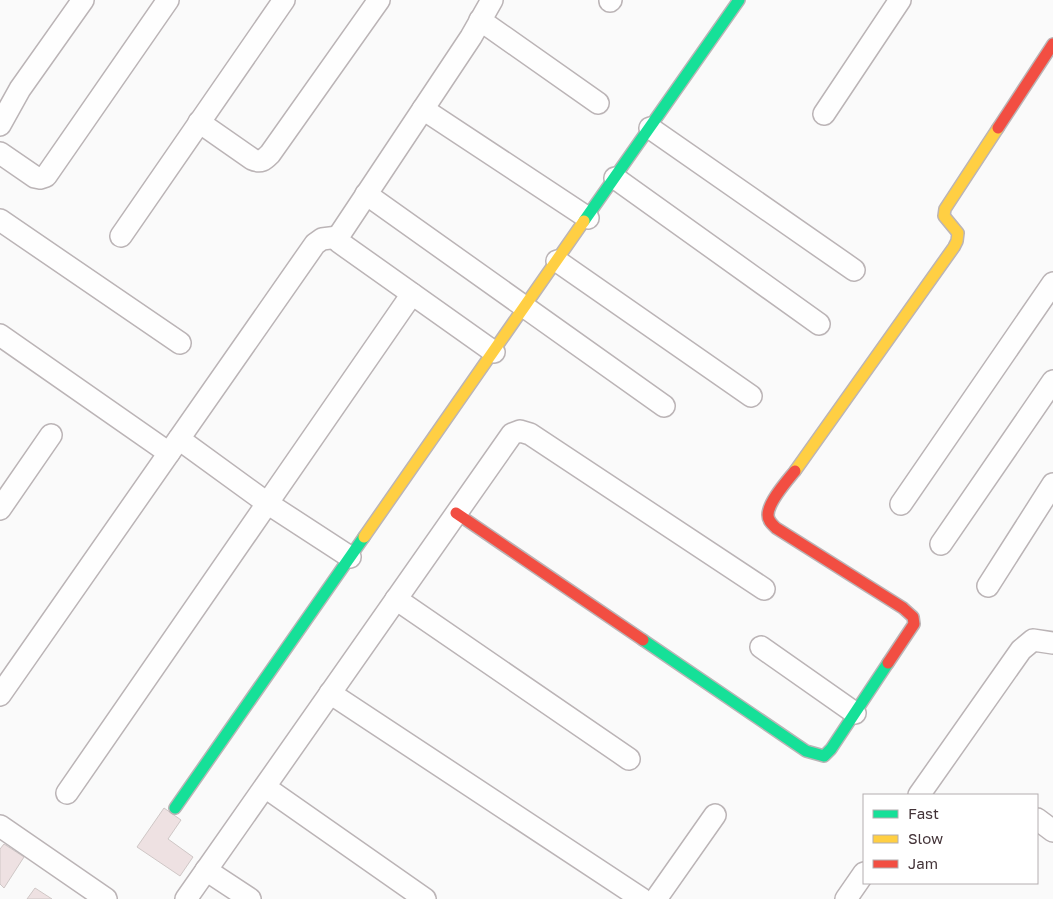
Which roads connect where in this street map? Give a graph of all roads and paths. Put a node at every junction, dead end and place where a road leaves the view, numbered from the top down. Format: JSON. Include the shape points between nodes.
{"nodes":[{"id":1,"x":83,"y":0,"type":"edge"},
{"id":2,"x":168,"y":0,"type":"edge"},
{"id":3,"x":284,"y":0,"type":"edge"},
{"id":4,"x":379,"y":0,"type":"edge"},
{"id":5,"x":492,"y":0,"type":"edge"},
{"id":6,"x":739,"y":0,"type":"edge"},
{"id":7,"x":900,"y":0,"type":"edge"},
{"id":8,"x":480,"y":20,"type":"junction"},
{"id":9,"x":1053,"y":44,"type":"edge"},
{"id":10,"x":598,"y":103,"type":"dead end"},
{"id":11,"x":423,"y":109,"type":"junction"},
{"id":12,"x":824,"y":114,"type":"dead end"},
{"id":13,"x":199,"y":122,"type":"junction"},
{"id":14,"x":0,"y":125,"type":"edge"},
{"id":15,"x":650,"y":128,"type":"junction"},
{"id":16,"x":0,"y":153,"type":"edge"},
{"id":17,"x":615,"y":178,"type":"junction"},
{"id":18,"x":366,"y":194,"type":"junction"},
{"id":19,"x":588,"y":218,"type":"junction"},
{"id":20,"x":0,"y":220,"type":"edge"},
{"id":21,"x":121,"y":236,"type":"dead end"},
{"id":22,"x":338,"y":237,"type":"junction"},
{"id":23,"x":557,"y":261,"type":"junction"},
{"id":24,"x":854,"y":270,"type":"dead end"},
{"id":25,"x":1053,"y":283,"type":"edge"},
{"id":26,"x":412,"y":294,"type":"junction"},
{"id":27,"x":526,"y":306,"type":"junction"},
{"id":28,"x":819,"y":324,"type":"dead end"},
{"id":29,"x":0,"y":335,"type":"edge"},
{"id":30,"x":180,"y":343,"type":"dead end"},
{"id":31,"x":494,"y":352,"type":"junction"},
{"id":32,"x":1053,"y":381,"type":"edge"},
{"id":33,"x":751,"y":396,"type":"dead end"},
{"id":34,"x":664,"y":406,"type":"dead end"},
{"id":35,"x":51,"y":435,"type":"dead end"},
{"id":36,"x":174,"y":446,"type":"junction"},
{"id":37,"x":1053,"y":484,"type":"edge"},
{"id":38,"x":267,"y":503,"type":"junction"},
{"id":39,"x":901,"y":504,"type":"dead end"},
{"id":40,"x":0,"y":509,"type":"edge"},
{"id":41,"x":456,"y":513,"type":"junction"},
{"id":42,"x":941,"y":544,"type":"dead end"},
{"id":43,"x":350,"y":557,"type":"junction"},
{"id":44,"x":988,"y":586,"type":"dead end"},
{"id":45,"x":764,"y":589,"type":"dead end"},
{"id":46,"x":396,"y":599,"type":"junction"},
{"id":47,"x":1053,"y":643,"type":"edge"},
{"id":48,"x":761,"y":647,"type":"dead end"},
{"id":49,"x":330,"y":692,"type":"junction"},
{"id":50,"x":0,"y":695,"type":"edge"},
{"id":51,"x":855,"y":713,"type":"junction"},
{"id":52,"x":629,"y":759,"type":"dead end"},
{"id":53,"x":265,"y":787,"type":"junction"},
{"id":54,"x":66,"y":792,"type":"dead end"},
{"id":55,"x":919,"y":794,"type":"edge"},
{"id":56,"x":175,"y":808,"type":"dead end"},
{"id":57,"x":715,"y":815,"type":"dead end"},
{"id":58,"x":1038,"y":820,"type":"edge"},
{"id":59,"x":0,"y":826,"type":"edge"},
{"id":60,"x":1053,"y":831,"type":"edge"},
{"id":61,"x":206,"y":870,"type":"junction"},
{"id":62,"x":863,"y":874,"type":"edge"},
{"id":63,"x":106,"y":899,"type":"edge"},
{"id":64,"x":186,"y":899,"type":"edge"},
{"id":65,"x":250,"y":899,"type":"edge"},
{"id":66,"x":425,"y":899,"type":"edge"},
{"id":67,"x":642,"y":899,"type":"edge"},
{"id":68,"x":656,"y":899,"type":"edge"},
{"id":69,"x":846,"y":899,"type":"edge"}],
"edges":[{"from":1,"to":14,"type":"street","via":[[20,89]]},
{"from":2,"to":16,"type":"street","via":[[46,176],[36,176]]},
{"from":3,"to":13,"type":"street"},
{"from":4,"to":13,"type":"street","via":[[263,161],[252,159]]},
{"from":5,"to":8,"type":"street"},
{"from":6,"to":15,"type":"street"},
{"from":7,"to":12,"type":"street"},
{"from":8,"to":10,"type":"street"},
{"from":8,"to":11,"type":"street"},
{"from":9,"to":51,"type":"street","via":[[945,209],[944,216],[958,234],[954,247],[776,496],[767,515],[768,522],[776,528],[913,617],[914,624]]},
{"from":11,"to":18,"type":"street"},
{"from":11,"to":19,"type":"street"},
{"from":13,"to":21,"type":"street"},
{"from":15,"to":17,"type":"street"},
{"from":15,"to":24,"type":"street"},
{"from":17,"to":19,"type":"street"},
{"from":17,"to":28,"type":"street"},
{"from":18,"to":22,"type":"street"},
{"from":18,"to":27,"type":"street"},
{"from":19,"to":23,"type":"street"},
{"from":20,"to":30,"type":"street"},
{"from":22,"to":26,"type":"street","via":[[340,242]]},
{"from":22,"to":36,"type":"street","via":[[322,239],[315,244]]},
{"from":23,"to":27,"type":"street"},
{"from":23,"to":33,"type":"street"},
{"from":25,"to":39,"type":"street"},
{"from":26,"to":31,"type":"street"},
{"from":26,"to":38,"type":"street"},
{"from":27,"to":31,"type":"street"},
{"from":27,"to":34,"type":"street"},
{"from":29,"to":36,"type":"street"},
{"from":31,"to":43,"type":"street"},
{"from":32,"to":42,"type":"street"},
{"from":35,"to":40,"type":"street"},
{"from":36,"to":38,"type":"street"},
{"from":36,"to":50,"type":"street"},
{"from":37,"to":44,"type":"street"},
{"from":38,"to":43,"type":"street"},
{"from":38,"to":54,"type":"street"},
{"from":41,"to":45,"type":"street","via":[[512,434],[524,431]]},
{"from":41,"to":46,"type":"street"},
{"from":41,"to":51,"type":"street","via":[[806,751],[824,756]]},
{"from":43,"to":56,"type":"street"},
{"from":46,"to":49,"type":"street"},
{"from":46,"to":52,"type":"street"},
{"from":47,"to":55,"type":"street","via":[[1033,640],[1021,650]]},
{"from":48,"to":51,"type":"street"},
{"from":49,"to":53,"type":"street"},
{"from":49,"to":67,"type":"street"},
{"from":53,"to":61,"type":"street"},
{"from":53,"to":66,"type":"street"},
{"from":57,"to":68,"type":"street"},
{"from":58,"to":60,"type":"street"},
{"from":59,"to":63,"type":"street"},
{"from":61,"to":64,"type":"street"},
{"from":61,"to":65,"type":"street"},
{"from":62,"to":69,"type":"street"}]}
